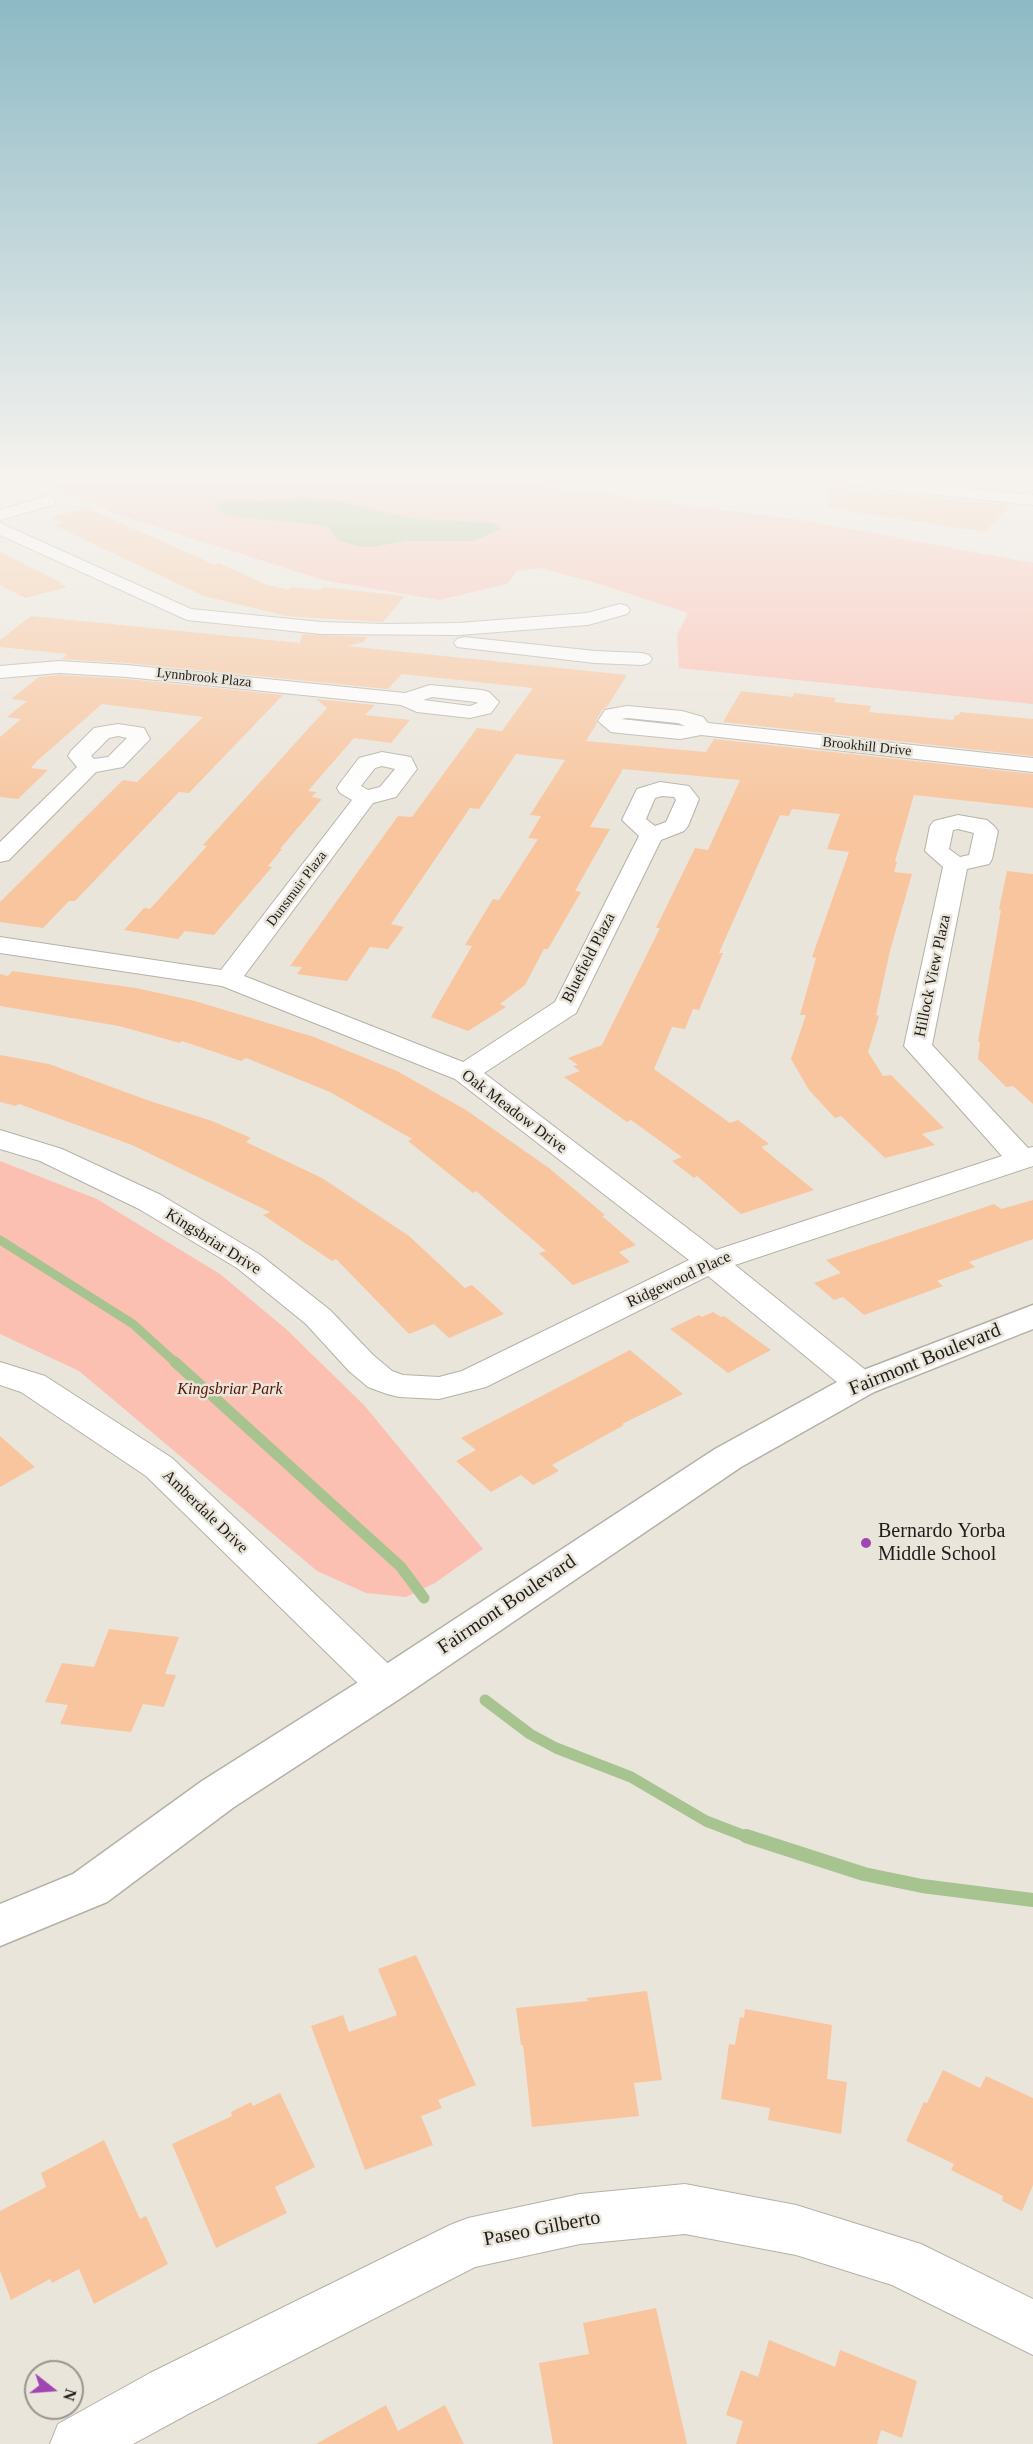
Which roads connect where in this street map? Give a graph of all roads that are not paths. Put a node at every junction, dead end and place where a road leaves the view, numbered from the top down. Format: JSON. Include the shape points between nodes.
{"nodes":[{"id":1,"x":138,"y":591,"type":"edge"},
{"id":2,"x":620,"y":610,"type":"dead end"},
{"id":3,"x":386,"y":630,"type":"junction"},
{"id":4,"x":642,"y":659,"type":"dead end"},
{"id":5,"x":0,"y":672,"type":"edge"},
{"id":6,"x":407,"y":699,"type":"dead end"},
{"id":7,"x":700,"y":729,"type":"dead end"},
{"id":8,"x":1033,"y":765,"type":"edge"},
{"id":9,"x":89,"y":768,"type":"dead end"},
{"id":10,"x":365,"y":798,"type":"dead end"},
{"id":11,"x":651,"y":835,"type":"dead end"},
{"id":12,"x":0,"y":855,"type":"edge"},
{"id":13,"x":956,"y":865,"type":"dead end"},
{"id":14,"x":0,"y":945,"type":"edge"},
{"id":15,"x":228,"y":980,"type":"junction"},
{"id":16,"x":465,"y":1073,"type":"junction"},
{"id":17,"x":0,"y":1139,"type":"edge"},
{"id":18,"x":1026,"y":1157,"type":"edge"},
{"id":19,"x":711,"y":1262,"type":"junction"},
{"id":20,"x":1033,"y":1316,"type":"edge"},
{"id":21,"x":0,"y":1372,"type":"edge"},
{"id":22,"x":861,"y":1383,"type":"junction"},
{"id":23,"x":399,"y":1386,"type":"joint"},
{"id":24,"x":386,"y":1686,"type":"junction"},
{"id":25,"x":90,"y":1888,"type":"junction"},
{"id":26,"x":0,"y":1926,"type":"edge"},
{"id":27,"x":0,"y":1951,"type":"edge"},
{"id":28,"x":1033,"y":2328,"type":"edge"},
{"id":29,"x":78,"y":2444,"type":"edge"}],
"edges":[{"from":1,"to":3,"type":"street","via":[[188,614],[321,628]]},
{"from":2,"to":3,"type":"street","via":[[588,619]]},
{"from":3,"to":4,"type":"street","via":[[429,639],[552,653]]},
{"from":5,"to":6,"type":"street","name":"Lynnbrook Plaza","via":[[59,667],[127,671]]},
{"from":7,"to":8,"type":"street","name":"Brookhill Drive"},
{"from":9,"to":12,"type":"street"},
{"from":10,"to":15,"type":"street","name":"Dunsmuir Plaza"},
{"from":11,"to":16,"type":"street","name":"Bluefield Plaza","via":[[566,1007]]},
{"from":13,"to":18,"type":"street","name":"Hillock View Plaza","via":[[918,1046]]},
{"from":14,"to":15,"type":"street","name":"Oak Meadow Drive"},
{"from":15,"to":16,"type":"street","name":"Oak Meadow Drive"},
{"from":16,"to":19,"type":"street","name":"Oak Meadow Drive"},
{"from":17,"to":23,"type":"street","name":"Kingsbriar Drive","via":[[51,1155],[150,1202],[248,1261],[318,1317],[380,1379]]},
{"from":18,"to":19,"type":"street","name":"Ridgewood Place"},
{"from":19,"to":22,"type":"street","name":"Oak Meadow Drive"},
{"from":19,"to":23,"type":"street","name":"Ridgewood Place","via":[[474,1380],[439,1388]]},
{"from":20,"to":22,"type":"main road","name":"Fairmont Boulevard"},
{"from":21,"to":24,"type":"street","name":"Amberdale Drive","via":[[33,1384],[159,1467]]},
{"from":22,"to":24,"type":"main road","name":"Fairmont Boulevard","via":[[728,1458]]},
{"from":24,"to":25,"type":"main road","name":"Fairmont Boulevard","via":[[218,1794]]},
{"from":25,"to":26,"type":"main road","name":"Fairmont Boulevard"},
{"from":25,"to":27,"type":"main road"},
{"from":28,"to":29,"type":"street","name":"Paseo Gilberto","via":[[902,2262],[796,2230],[685,2209],[580,2219],[468,2243]]}]}
